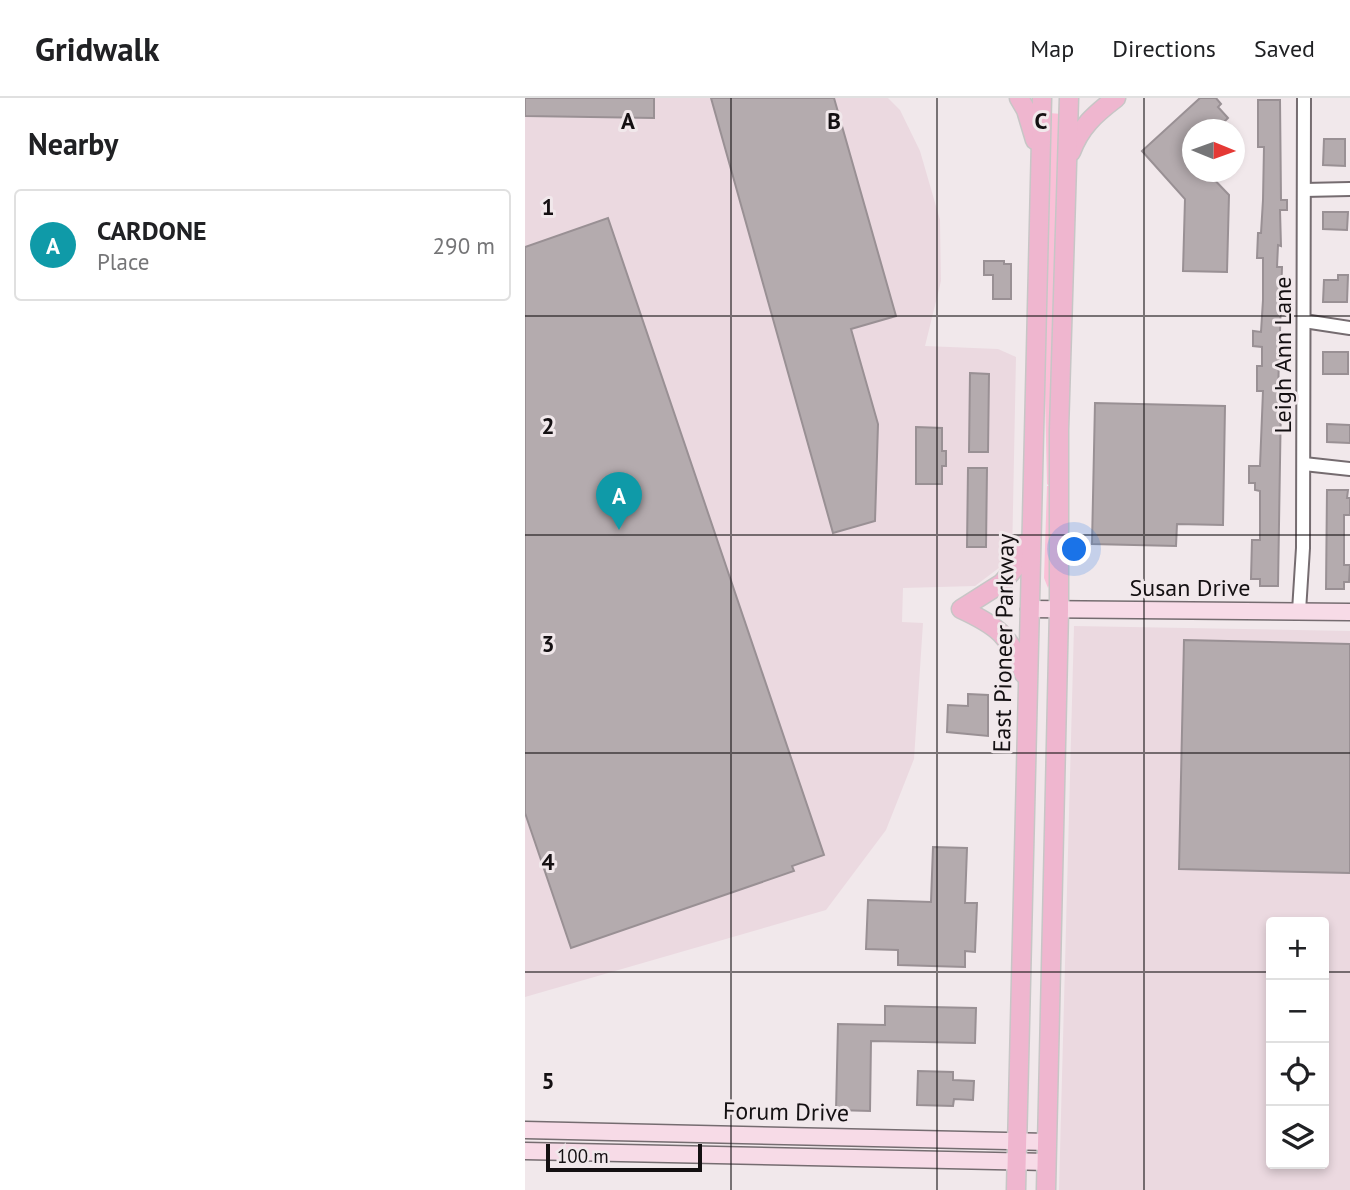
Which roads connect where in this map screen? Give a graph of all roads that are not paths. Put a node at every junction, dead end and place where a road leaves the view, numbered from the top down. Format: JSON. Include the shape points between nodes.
{"nodes":[{"id":1,"x":1019,"y":98,"type":"edge"},
{"id":2,"x":1042,"y":98,"type":"edge"},
{"id":3,"x":1069,"y":98,"type":"edge"},
{"id":4,"x":1116,"y":98,"type":"edge"},
{"id":5,"x":1304,"y":98,"type":"edge"},
{"id":6,"x":1040,"y":156,"type":"junction"},
{"id":7,"x":1066,"y":165,"type":"junction"},
{"id":8,"x":1350,"y":188,"type":"edge"},
{"id":9,"x":1304,"y":190,"type":"junction"},
{"id":10,"x":1304,"y":321,"type":"junction"},
{"id":11,"x":1350,"y":328,"type":"edge"},
{"id":12,"x":1304,"y":464,"type":"junction"},
{"id":13,"x":1350,"y":469,"type":"edge"},
{"id":14,"x":1032,"y":506,"type":"junction"},
{"id":15,"x":1029,"y":609,"type":"junction"},
{"id":16,"x":1059,"y":610,"type":"junction"},
{"id":17,"x":1299,"y":611,"type":"junction"},
{"id":18,"x":1350,"y":612,"type":"edge"},
{"id":19,"x":1028,"y":684,"type":"junction"},
{"id":20,"x":525,"y":1130,"type":"edge"},
{"id":21,"x":826,"y":1135,"type":"junction"},
{"id":22,"x":1017,"y":1141,"type":"junction"},
{"id":23,"x":1047,"y":1142,"type":"junction"},
{"id":24,"x":525,"y":1152,"type":"edge"},
{"id":25,"x":825,"y":1157,"type":"junction"},
{"id":26,"x":1017,"y":1162,"type":"junction"},
{"id":27,"x":1046,"y":1162,"type":"junction"},
{"id":28,"x":1016,"y":1190,"type":"edge"},
{"id":29,"x":1046,"y":1190,"type":"edge"}],
"edges":[{"from":1,"to":6,"type":"main road"},
{"from":2,"to":6,"type":"main road","name":"East Pioneer Parkway"},
{"from":3,"to":7,"type":"main road"},
{"from":4,"to":7,"type":"main road","via":[[1080,131]]},
{"from":5,"to":9,"type":"street","name":"Leigh Ann Lane"},
{"from":6,"to":14,"type":"main road","name":"East Pioneer Parkway"},
{"from":7,"to":16,"type":"main road"},
{"from":8,"to":9,"type":"street"},
{"from":9,"to":10,"type":"street","name":"Leigh Ann Lane"},
{"from":10,"to":11,"type":"street"},
{"from":10,"to":12,"type":"street","name":"Leigh Ann Lane"},
{"from":12,"to":13,"type":"street"},
{"from":12,"to":17,"type":"street","name":"Leigh Ann Lane"},
{"from":14,"to":15,"type":"main road","name":"East Pioneer Parkway"},
{"from":14,"to":19,"type":"main road","via":[[1020,562],[1002,583],[961,609],[1007,636]]},
{"from":15,"to":16,"type":"street","name":"Susan Drive"},
{"from":15,"to":19,"type":"main road","name":"East Pioneer Parkway"},
{"from":16,"to":17,"type":"street","name":"Susan Drive"},
{"from":16,"to":23,"type":"main road"},
{"from":17,"to":18,"type":"street","name":"Susan Drive"},
{"from":19,"to":22,"type":"main road","name":"East Pioneer Parkway"},
{"from":20,"to":21,"type":"street","name":"Forum Drive"},
{"from":21,"to":22,"type":"street","name":"Forum Drive"},
{"from":21,"to":25,"type":"street"},
{"from":22,"to":23,"type":"street","name":"Forum Drive"},
{"from":22,"to":26,"type":"main road","name":"East Pioneer Parkway"},
{"from":23,"to":27,"type":"main road"},
{"from":24,"to":25,"type":"street","name":"Forum Drive"},
{"from":25,"to":26,"type":"street","name":"Forum Drive"},
{"from":26,"to":27,"type":"street","name":"Forum Drive"},
{"from":26,"to":28,"type":"main road","name":"East Pioneer Parkway"},
{"from":27,"to":29,"type":"main road"}]}
